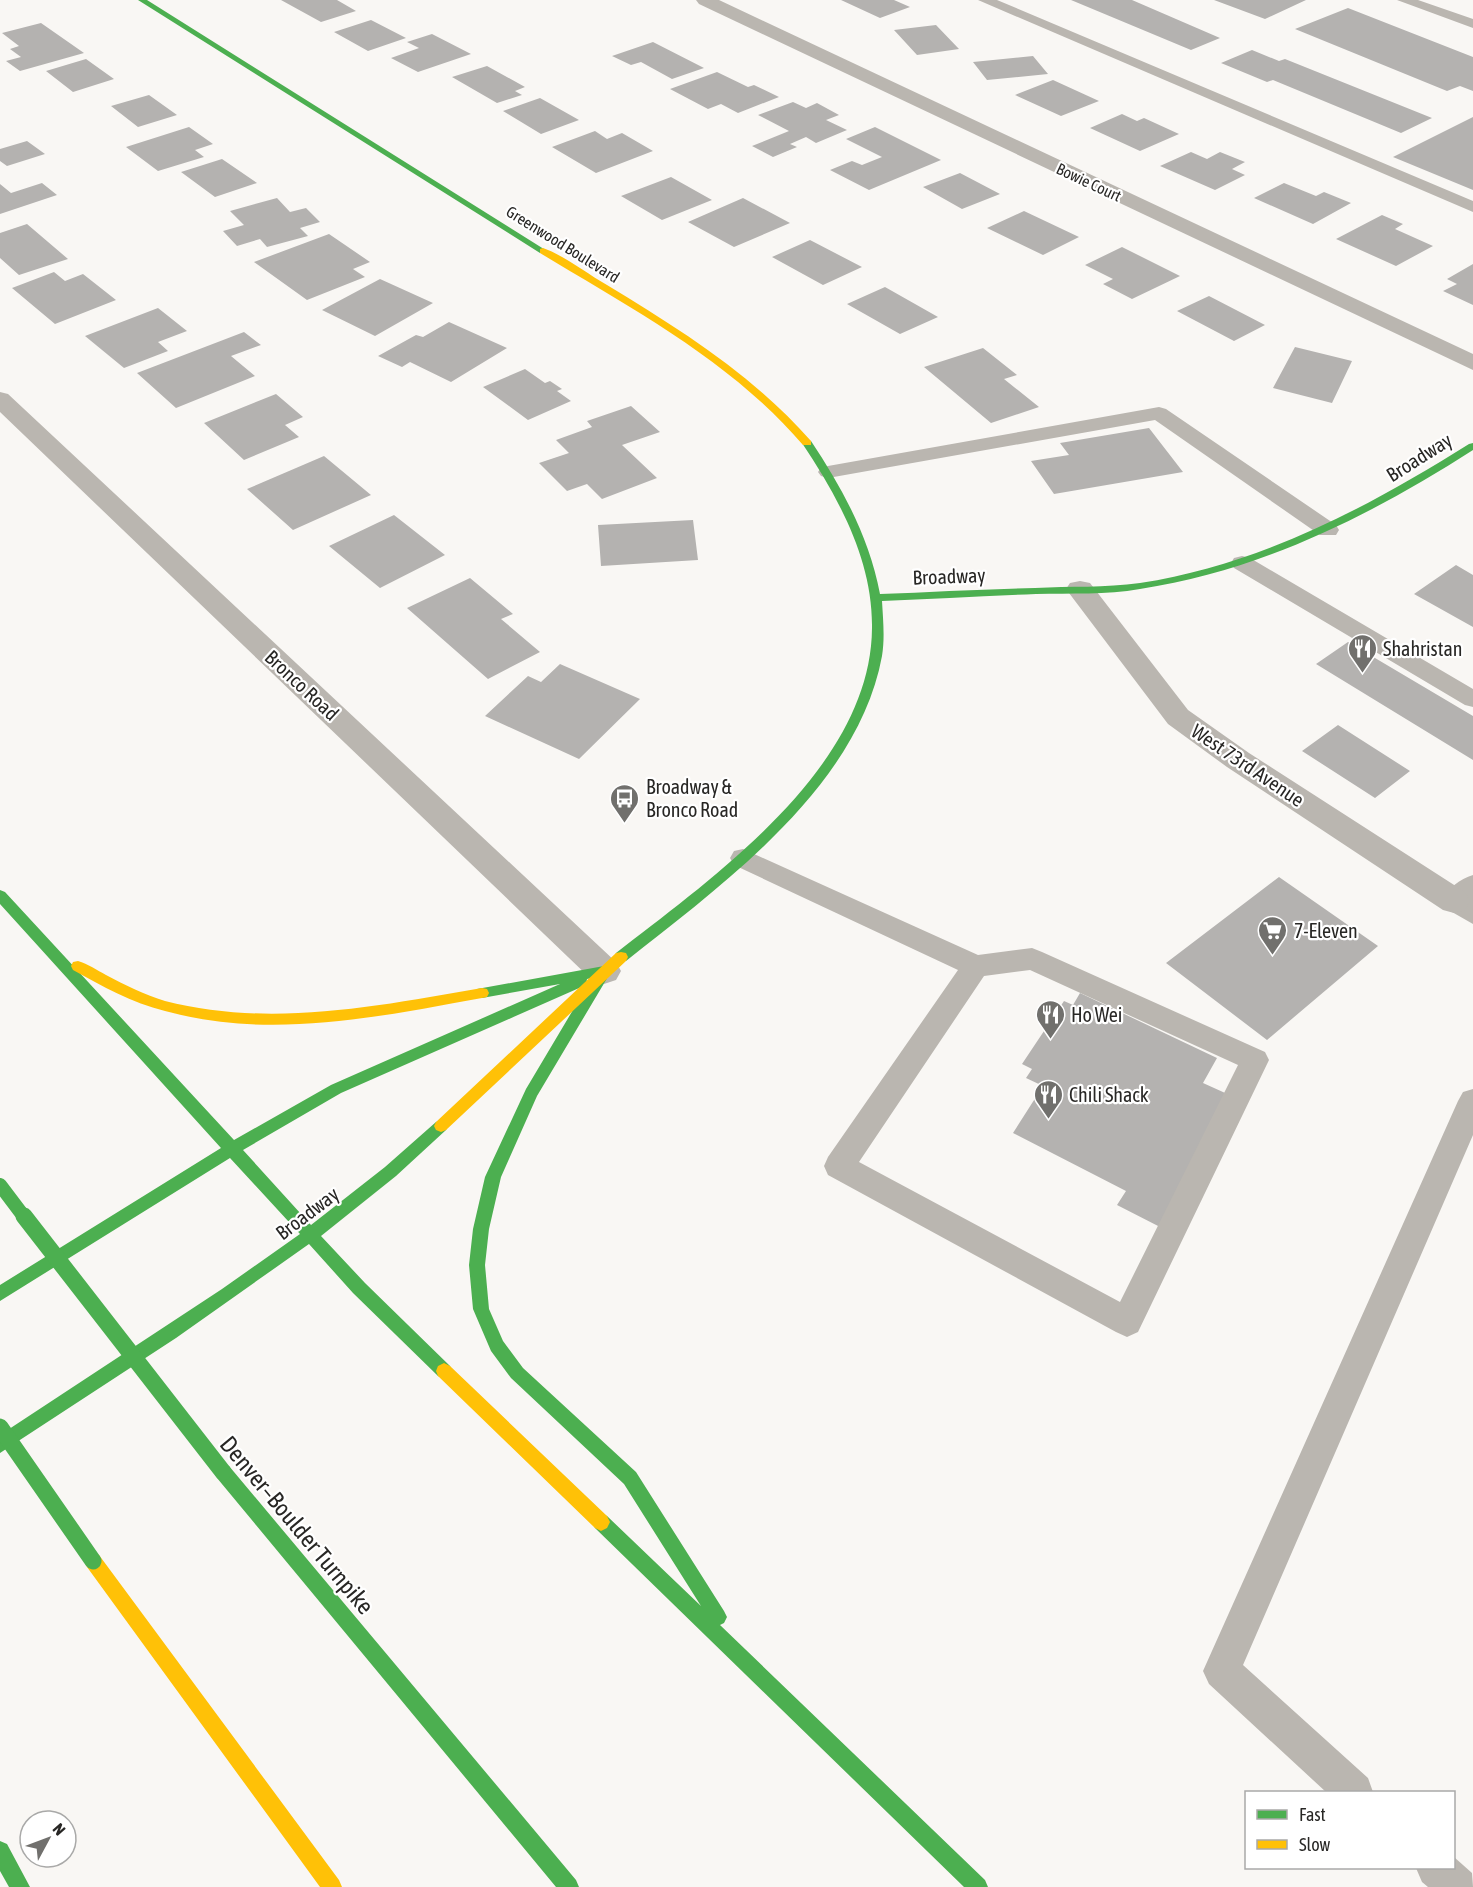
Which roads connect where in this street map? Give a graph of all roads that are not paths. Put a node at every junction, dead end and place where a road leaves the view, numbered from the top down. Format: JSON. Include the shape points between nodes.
{"nodes":[{"id":1,"x":142,"y":0,"type":"edge"},
{"id":2,"x":705,"y":0,"type":"edge"},
{"id":3,"x":985,"y":0,"type":"edge"},
{"id":4,"x":1404,"y":0,"type":"edge"},
{"id":5,"x":1473,"y":24,"type":"edge"},
{"id":6,"x":1473,"y":207,"type":"edge"},
{"id":7,"x":1473,"y":363,"type":"edge"},
{"id":8,"x":0,"y":399,"type":"edge"},
{"id":9,"x":1473,"y":446,"type":"edge"},
{"id":10,"x":828,"y":472,"type":"junction"},
{"id":11,"x":1328,"y":530,"type":"junction"},
{"id":12,"x":1242,"y":563,"type":"junction"},
{"id":13,"x":1080,"y":590,"type":"junction"},
{"id":14,"x":876,"y":598,"type":"junction"},
{"id":15,"x":1473,"y":699,"type":"edge"},
{"id":16,"x":743,"y":858,"type":"junction"},
{"id":17,"x":0,"y":895,"type":"edge"},
{"id":18,"x":1467,"y":900,"type":"edge"},
{"id":19,"x":43,"y":942,"type":"junction"},
{"id":20,"x":976,"y":966,"type":"junction"},
{"id":21,"x":604,"y":971,"type":"junction"},
{"id":22,"x":1472,"y":1104,"type":"edge"},
{"id":23,"x":230,"y":1150,"type":"junction"},
{"id":24,"x":0,"y":1185,"type":"edge"},
{"id":25,"x":310,"y":1237,"type":"junction"},
{"id":26,"x":0,"y":1294,"type":"edge"},
{"id":27,"x":0,"y":1427,"type":"edge"},
{"id":28,"x":0,"y":1445,"type":"edge"},
{"id":29,"x":746,"y":1661,"type":"junction"},
{"id":30,"x":1353,"y":1791,"type":"edge"},
{"id":31,"x":0,"y":1851,"type":"edge"},
{"id":32,"x":1437,"y":1869,"type":"edge"},
{"id":33,"x":20,"y":1887,"type":"edge"},
{"id":34,"x":332,"y":1887,"type":"edge"},
{"id":35,"x":569,"y":1887,"type":"edge"},
{"id":36,"x":978,"y":1887,"type":"edge"},
{"id":37,"x":1458,"y":1887,"type":"edge"}],
"edges":[{"from":1,"to":10,"type":"main road","name":"Greenwood Boulevard","via":[[727,367],[789,420]]},
{"from":2,"to":7,"type":"street","name":"Bowie Court"},
{"from":3,"to":6,"type":"lane"},
{"from":4,"to":5,"type":"lane"},
{"from":8,"to":21,"type":"street","name":"Bronco Road"},
{"from":9,"to":11,"type":"main road","name":"Broadway","via":[[1423,480]]},
{"from":10,"to":11,"type":"lane","via":[[1160,413]]},
{"from":10,"to":14,"type":"main road","name":"Greenwood Boulevard","via":[[862,543]]},
{"from":11,"to":12,"type":"main road","name":"Broadway"},
{"from":12,"to":13,"type":"main road","name":"Broadway","via":[[1139,586]]},
{"from":12,"to":15,"type":"lane"},
{"from":13,"to":14,"type":"main road","name":"Broadway"},
{"from":13,"to":18,"type":"street","name":"West 73rd Avenue","via":[[1178,717],[1238,760]]},
{"from":14,"to":16,"type":"main road","name":"Broadway","via":[[879,632],[870,679],[849,725],[811,784]]},
{"from":16,"to":20,"type":"lane"},
{"from":16,"to":21,"type":"main road","name":"Broadway"},
{"from":17,"to":19,"type":"main road"},
{"from":19,"to":21,"type":"main road","via":[[107,984],[153,1003],[220,1016],[265,1019],[377,1011]]},
{"from":19,"to":23,"type":"main road"},
{"from":20,"to":20,"type":"lane","via":[[840,1166],[1126,1322],[1255,1060],[1032,959]]},
{"from":21,"to":23,"type":"main road","name":"Broadway","via":[[336,1089]]},
{"from":21,"to":25,"type":"main road","name":"Broadway","via":[[383,1179]]},
{"from":21,"to":29,"type":"main road","via":[[531,1093],[493,1177],[477,1265],[481,1310],[497,1346],[517,1373],[630,1478]]},
{"from":22,"to":30,"type":"lane","via":[[1222,1671]]},
{"from":23,"to":25,"type":"main road"},
{"from":23,"to":26,"type":"main road","name":"Broadway"},
{"from":24,"to":35,"type":"main road","name":"Denver–Boulder Turnpike","bridge":true,"via":[[223,1472]]},
{"from":25,"to":28,"type":"main road","name":"Broadway"},
{"from":25,"to":29,"type":"main road"},
{"from":27,"to":34,"type":"main road","bridge":true,"via":[[93,1561]]},
{"from":29,"to":36,"type":"main road"},
{"from":31,"to":33,"type":"main road"},
{"from":32,"to":37,"type":"lane"}]}
